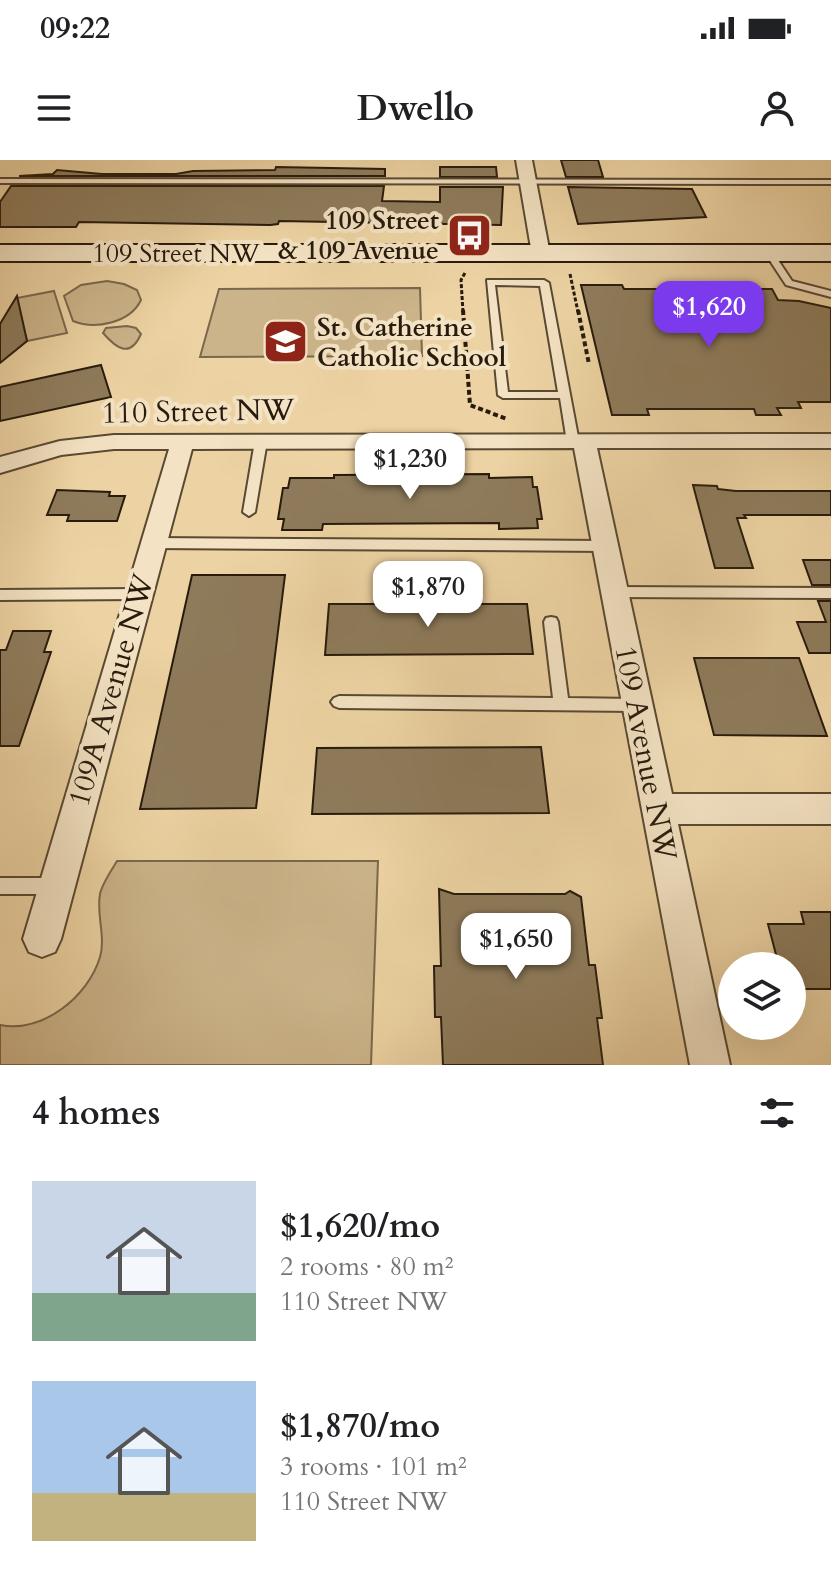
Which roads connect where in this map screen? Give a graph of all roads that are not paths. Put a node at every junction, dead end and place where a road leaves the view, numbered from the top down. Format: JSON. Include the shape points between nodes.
{"nodes":[{"id":1,"x":524,"y":160,"type":"edge"},
{"id":2,"x":0,"y":181,"type":"edge"},
{"id":3,"x":528,"y":182,"type":"junction"},
{"id":4,"x":831,"y":182,"type":"edge"},
{"id":5,"x":0,"y":243,"type":"edge"},
{"id":6,"x":831,"y":243,"type":"edge"},
{"id":7,"x":540,"y":248,"type":"junction"},
{"id":8,"x":0,"y":253,"type":"edge"},
{"id":9,"x":769,"y":253,"type":"junction"},
{"id":10,"x":831,"y":253,"type":"edge"},
{"id":11,"x":831,"y":294,"type":"edge"},
{"id":12,"x":564,"y":395,"type":"junction"},
{"id":13,"x":183,"y":441,"type":"junction"},
{"id":14,"x":261,"y":441,"type":"junction"},
{"id":15,"x":831,"y":441,"type":"edge"},
{"id":16,"x":578,"y":442,"type":"junction"},
{"id":17,"x":0,"y":465,"type":"edge"},
{"id":18,"x":249,"y":512,"type":"dead end"},
{"id":19,"x":153,"y":543,"type":"junction"},
{"id":20,"x":604,"y":546,"type":"junction"},
{"id":21,"x":613,"y":592,"type":"junction"},
{"id":22,"x":831,"y":593,"type":"edge"},
{"id":23,"x":138,"y":594,"type":"junction"},
{"id":24,"x":0,"y":595,"type":"edge"},
{"id":25,"x":551,"y":622,"type":"dead end"},
{"id":26,"x":339,"y":702,"type":"dead end"},
{"id":27,"x":561,"y":703,"type":"junction"},
{"id":28,"x":636,"y":705,"type":"junction"},
{"id":29,"x":657,"y":809,"type":"junction"},
{"id":30,"x":831,"y":809,"type":"edge"},
{"id":31,"x":0,"y":886,"type":"edge"},
{"id":32,"x":55,"y":886,"type":"junction"},
{"id":33,"x":42,"y":939,"type":"dead end"},
{"id":34,"x":710,"y":1065,"type":"edge"}],
"edges":[{"from":1,"to":3,"type":"street"},
{"from":2,"to":3,"type":"lane"},
{"from":3,"to":4,"type":"lane"},
{"from":3,"to":7,"type":"street"},
{"from":5,"to":7,"type":"main road","name":"109 Street NW"},
{"from":6,"to":7,"type":"main road","name":"109 Street NW"},
{"from":7,"to":8,"type":"main road","name":"109 Street NW"},
{"from":7,"to":9,"type":"main road","name":"109 Street NW"},
{"from":9,"to":10,"type":"main road","name":"109 Street NW"},
{"from":9,"to":11,"type":"lane","via":[[789,283]]},
{"from":12,"to":12,"type":"lane","via":[[544,283],[490,282],[503,395]]},
{"from":12,"to":16,"type":"lane"},
{"from":13,"to":14,"type":"street","name":"110 Street NW"},
{"from":13,"to":17,"type":"street","name":"110 Street NW","via":[[87,444]]},
{"from":13,"to":19,"type":"street","name":"109A Avenue NW"},
{"from":14,"to":16,"type":"street","name":"110 Street NW"},
{"from":14,"to":18,"type":"lane"},
{"from":15,"to":16,"type":"street","name":"110 Street NW"},
{"from":16,"to":20,"type":"street","name":"109 Avenue NW"},
{"from":19,"to":20,"type":"lane"},
{"from":19,"to":23,"type":"street","name":"109A Avenue NW"},
{"from":20,"to":21,"type":"street","name":"109 Avenue NW"},
{"from":21,"to":22,"type":"lane"},
{"from":21,"to":28,"type":"street","name":"109 Avenue NW"},
{"from":23,"to":24,"type":"lane"},
{"from":23,"to":32,"type":"street","name":"109A Avenue NW"},
{"from":25,"to":27,"type":"lane"},
{"from":26,"to":27,"type":"lane"},
{"from":27,"to":28,"type":"lane"},
{"from":28,"to":29,"type":"street","name":"109 Avenue NW"},
{"from":29,"to":30,"type":"street"},
{"from":29,"to":34,"type":"street","name":"109 Avenue NW"},
{"from":31,"to":32,"type":"lane"},
{"from":32,"to":33,"type":"street","name":"109A Avenue NW"}]}
